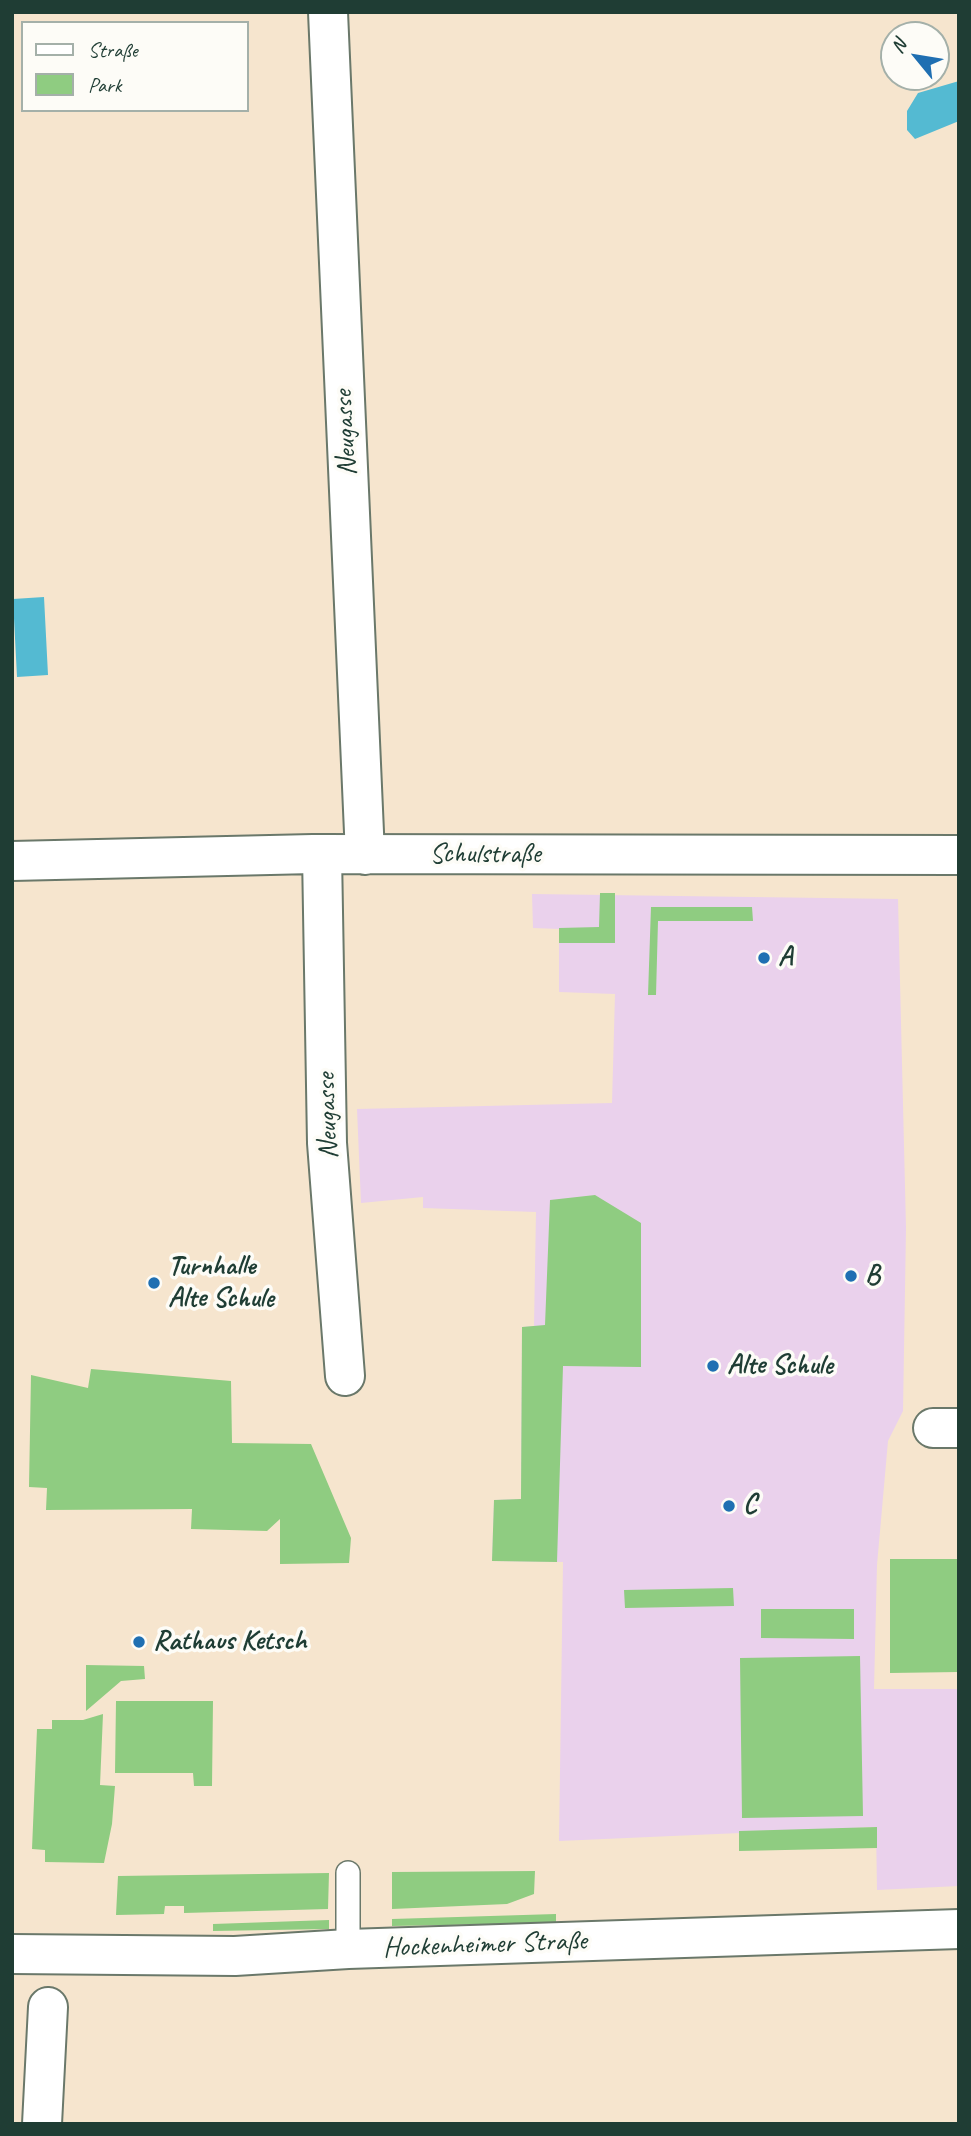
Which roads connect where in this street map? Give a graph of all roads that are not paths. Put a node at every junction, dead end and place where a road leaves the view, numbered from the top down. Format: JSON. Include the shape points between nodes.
{"nodes":[{"id":1,"x":328,"y":12,"type":"edge"},
{"id":2,"x":322,"y":854,"type":"junction"},
{"id":3,"x":365,"y":855,"type":"junction"},
{"id":4,"x":959,"y":855,"type":"edge"},
{"id":5,"x":12,"y":861,"type":"edge"},
{"id":6,"x":345,"y":1376,"type":"dead end"},
{"id":7,"x":348,"y":1873,"type":"dead end"},
{"id":8,"x":959,"y":1929,"type":"edge"},
{"id":9,"x":348,"y":1949,"type":"junction"},
{"id":10,"x":12,"y":1954,"type":"edge"},
{"id":11,"x":48,"y":2007,"type":"dead end"},
{"id":12,"x":42,"y":2124,"type":"edge"}],
"edges":[{"from":1,"to":3,"type":"street","name":"Neugasse"},
{"from":2,"to":3,"type":"street","name":"Schulstraße"},
{"from":2,"to":5,"type":"street","name":"Schulstraße"},
{"from":2,"to":6,"type":"street","name":"Neugasse","via":[[327,1143]]},
{"from":3,"to":4,"type":"street","name":"Schulstraße"},
{"from":7,"to":9,"type":"lane"},
{"from":8,"to":9,"type":"street","name":"Hockenheimer Straße"},
{"from":9,"to":10,"type":"street","name":"Hockenheimer Straße","via":[[235,1956]]},
{"from":11,"to":12,"type":"street"}]}
